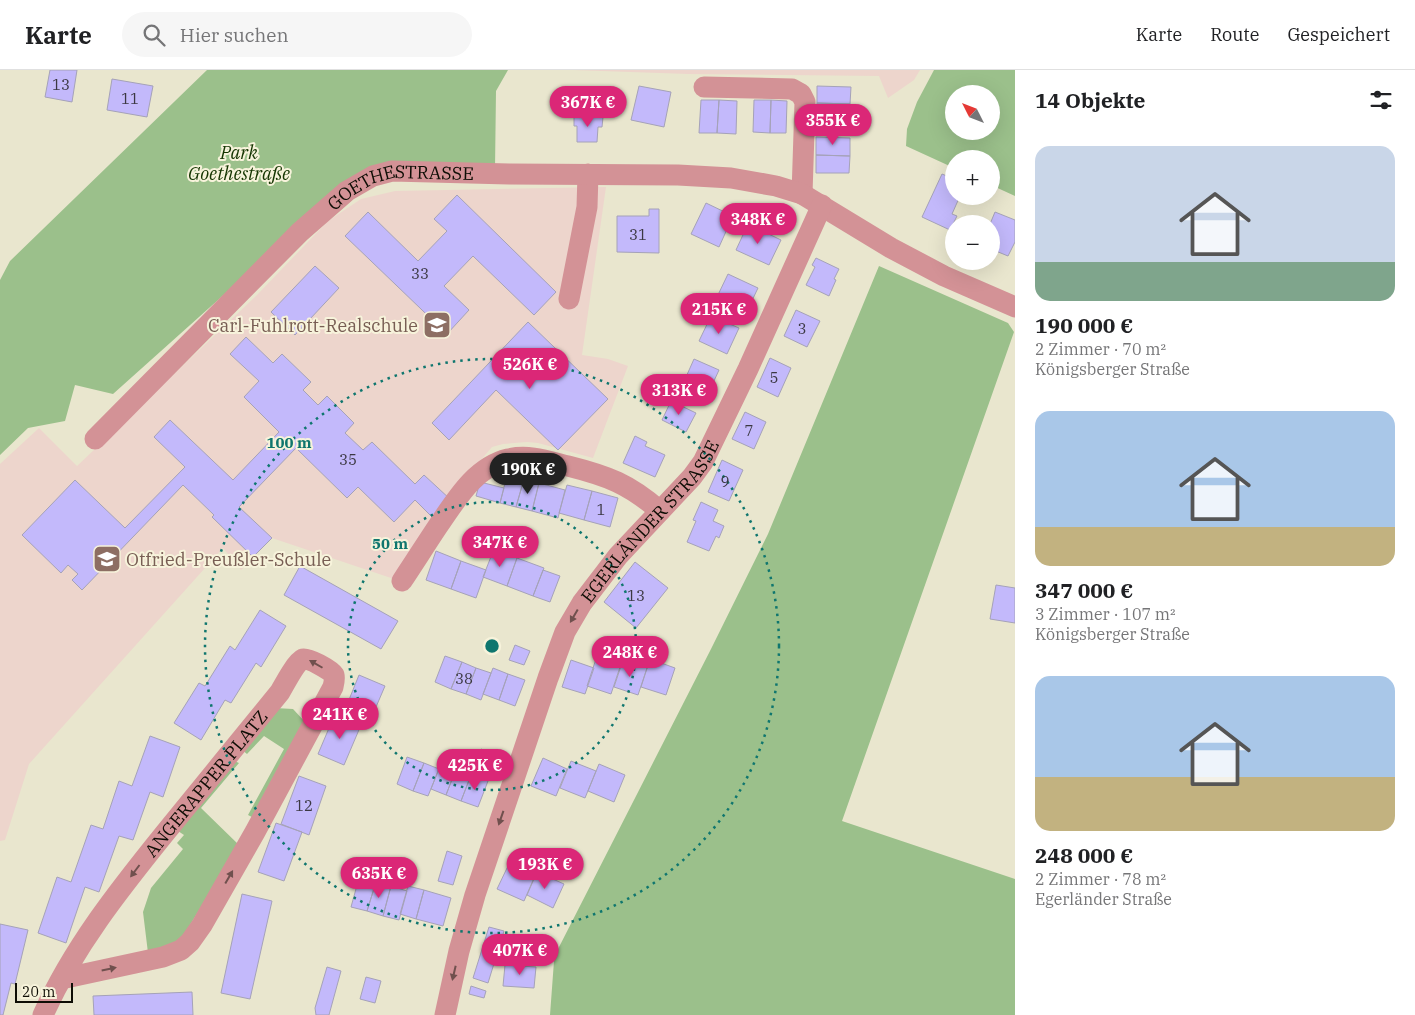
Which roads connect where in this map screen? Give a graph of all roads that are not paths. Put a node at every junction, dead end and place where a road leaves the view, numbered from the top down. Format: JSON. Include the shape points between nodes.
{"nodes":[{"id":1,"x":704,"y":87,"type":"dead end"},
{"id":2,"x":588,"y":174,"type":"junction"},
{"id":3,"x":802,"y":194,"type":"junction"},
{"id":4,"x":822,"y":205,"type":"junction"},
{"id":5,"x":569,"y":299,"type":"dead end"},
{"id":6,"x":1015,"y":307,"type":"edge"},
{"id":7,"x":95,"y":440,"type":"dead end"},
{"id":8,"x":660,"y":511,"type":"junction"},
{"id":9,"x":402,"y":581,"type":"dead end"},
{"id":10,"x":61,"y":979,"type":"junction"},
{"id":11,"x":43,"y":1015,"type":"edge"},
{"id":12,"x":445,"y":1015,"type":"edge"}],
"edges":[{"from":1,"to":3,"type":"street","via":[[792,89],[801,94],[805,102]]},
{"from":2,"to":3,"type":"street","name":"GOETHESTRASSE","via":[[731,178]]},
{"from":2,"to":5,"type":"street","via":[[586,207]]},
{"from":2,"to":7,"type":"street","name":"GOETHESTRASSE","via":[[392,171],[373,176],[347,191],[300,232]]},
{"from":3,"to":4,"type":"street","name":"GOETHESTRASSE"},
{"from":4,"to":6,"type":"street","name":"GOETHESTRASSE","via":[[891,248],[944,276]]},
{"from":4,"to":8,"type":"street","name":"EGERLÄNDER STRASSE","via":[[703,462]]},
{"from":8,"to":9,"type":"street","via":[[631,489],[599,474],[534,458],[507,459],[480,473],[464,490]]},
{"from":8,"to":12,"type":"street","name":"EGERLÄNDER STRASSE","one_way":true,"via":[[600,578],[565,632],[478,887]]},
{"from":10,"to":10,"type":"street","name":"ANGERAPPER PLATZ","one_way":true,"via":[[163,957],[181,950],[190,942],[333,687],[334,675],[331,672],[308,659],[298,663],[280,692],[104,912]]},
{"from":10,"to":11,"type":"street","name":"ANGERAPPER PLATZ"}]}
